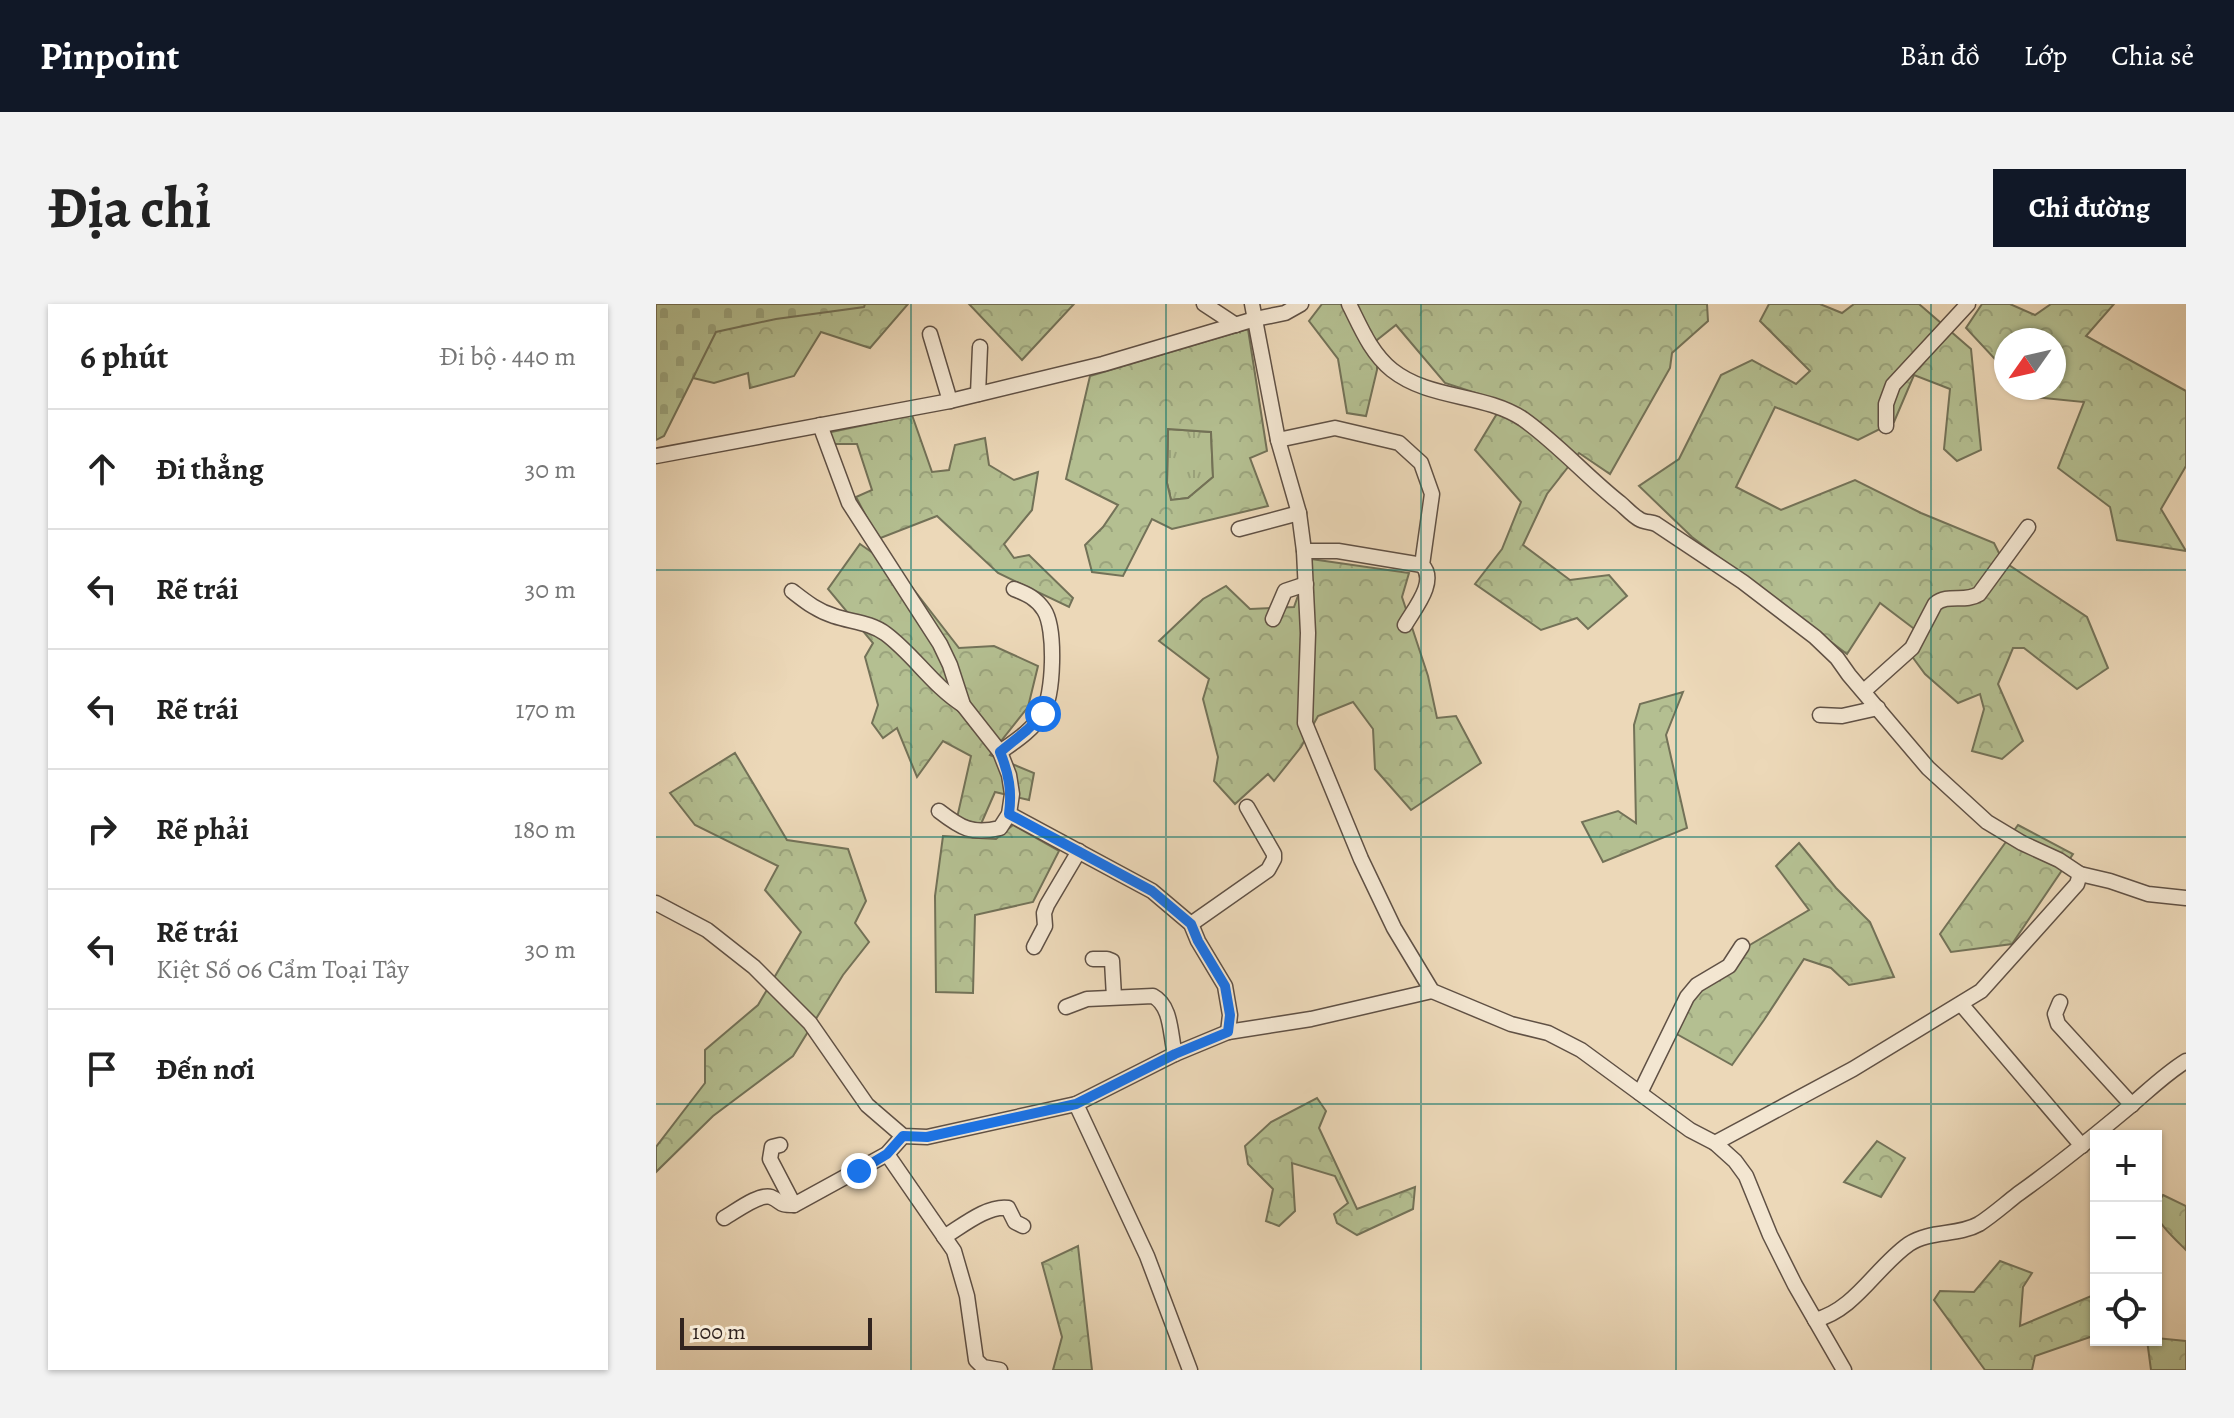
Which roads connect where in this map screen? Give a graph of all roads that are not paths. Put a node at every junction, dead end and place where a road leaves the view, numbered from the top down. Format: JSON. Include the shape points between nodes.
{"nodes":[{"id":1,"x":1204,"y":304,"type":"edge"},
{"id":2,"x":1252,"y":304,"type":"edge"},
{"id":3,"x":1301,"y":304,"type":"edge"},
{"id":4,"x":1349,"y":304,"type":"edge"},
{"id":5,"x":1968,"y":304,"type":"edge"},
{"id":6,"x":1255,"y":319,"type":"junction"},
{"id":7,"x":1236,"y":325,"type":"junction"},
{"id":8,"x":930,"y":334,"type":"dead end"},
{"id":9,"x":980,"y":347,"type":"dead end"},
{"id":10,"x":978,"y":394,"type":"junction"},
{"id":11,"x":950,"y":401,"type":"junction"},
{"id":12,"x":820,"y":425,"type":"junction"},
{"id":13,"x":1886,"y":426,"type":"dead end"},
{"id":14,"x":1278,"y":440,"type":"junction"},
{"id":15,"x":656,"y":456,"type":"edge"},
{"id":16,"x":1299,"y":513,"type":"junction"},
{"id":17,"x":2028,"y":527,"type":"dead end"},
{"id":18,"x":1239,"y":529,"type":"dead end"},
{"id":19,"x":1304,"y":551,"type":"junction"},
{"id":20,"x":1422,"y":565,"type":"junction"},
{"id":21,"x":1306,"y":584,"type":"junction"},
{"id":22,"x":1014,"y":589,"type":"dead end"},
{"id":23,"x":792,"y":591,"type":"dead end"},
{"id":24,"x":1273,"y":619,"type":"dead end"},
{"id":25,"x":1405,"y":625,"type":"dead end"},
{"id":26,"x":1864,"y":691,"type":"junction"},
{"id":27,"x":963,"y":705,"type":"junction"},
{"id":28,"x":1878,"y":708,"type":"junction"},
{"id":29,"x":1820,"y":715,"type":"dead end"},
{"id":30,"x":1000,"y":752,"type":"junction"},
{"id":31,"x":1247,"y":807,"type":"dead end"},
{"id":32,"x":939,"y":811,"type":"dead end"},
{"id":33,"x":1009,"y":814,"type":"junction"},
{"id":34,"x":1079,"y":851,"type":"junction"},
{"id":35,"x":2080,"y":874,"type":"junction"},
{"id":36,"x":2186,"y":898,"type":"edge"},
{"id":37,"x":656,"y":903,"type":"edge"},
{"id":38,"x":1191,"y":924,"type":"junction"},
{"id":39,"x":1742,"y":946,"type":"dead end"},
{"id":40,"x":1034,"y":947,"type":"dead end"},
{"id":41,"x":1093,"y":959,"type":"dead end"},
{"id":42,"x":1432,"y":991,"type":"junction"},
{"id":43,"x":1114,"y":997,"type":"junction"},
{"id":44,"x":2060,"y":1002,"type":"dead end"},
{"id":45,"x":1961,"y":1004,"type":"junction"},
{"id":46,"x":1066,"y":1007,"type":"dead end"},
{"id":47,"x":1228,"y":1032,"type":"junction"},
{"id":48,"x":1175,"y":1054,"type":"junction"},
{"id":49,"x":2186,"y":1061,"type":"edge"},
{"id":50,"x":1640,"y":1093,"type":"junction"},
{"id":51,"x":1076,"y":1104,"type":"junction"},
{"id":52,"x":2132,"y":1105,"type":"junction"},
{"id":53,"x":903,"y":1136,"type":"junction"},
{"id":54,"x":1715,"y":1143,"type":"junction"},
{"id":55,"x":780,"y":1145,"type":"dead end"},
{"id":56,"x":2082,"y":1146,"type":"junction"},
{"id":57,"x":887,"y":1154,"type":"junction"},
{"id":58,"x":794,"y":1205,"type":"junction"},
{"id":59,"x":724,"y":1218,"type":"dead end"},
{"id":60,"x":1023,"y":1226,"type":"dead end"},
{"id":61,"x":944,"y":1237,"type":"junction"},
{"id":62,"x":1815,"y":1320,"type":"junction"},
{"id":63,"x":1000,"y":1370,"type":"edge"},
{"id":64,"x":1190,"y":1370,"type":"edge"},
{"id":65,"x":1844,"y":1370,"type":"edge"}],
"edges":[{"from":1,"to":7,"type":"street"},
{"from":2,"to":6,"type":"street"},
{"from":3,"to":6,"type":"street"},
{"from":4,"to":26,"type":"street","via":[[1371,347],[1393,370],[1441,392],[1492,404],[1538,430],[1640,520],[1656,524],[1743,582],[1815,637]]},
{"from":5,"to":13,"type":"street","via":[[1893,385]]},
{"from":6,"to":7,"type":"street"},
{"from":6,"to":14,"type":"street"},
{"from":7,"to":10,"type":"street"},
{"from":8,"to":11,"type":"street"},
{"from":9,"to":10,"type":"street"},
{"from":10,"to":11,"type":"street"},
{"from":11,"to":12,"type":"street"},
{"from":12,"to":15,"type":"street"},
{"from":12,"to":27,"type":"street","via":[[849,503],[940,644]]},
{"from":14,"to":16,"type":"street"},
{"from":14,"to":20,"type":"street","via":[[1335,428],[1399,443],[1421,463],[1432,494]]},
{"from":16,"to":18,"type":"street"},
{"from":16,"to":19,"type":"street"},
{"from":17,"to":26,"type":"street","via":[[1979,594],[1939,600],[1912,648]]},
{"from":19,"to":20,"type":"street","via":[[1338,551]]},
{"from":19,"to":21,"type":"street"},
{"from":20,"to":25,"type":"street","via":[[1428,581]]},
{"from":21,"to":24,"type":"street","via":[[1285,591]]},
{"from":21,"to":42,"type":"street","via":[[1305,723],[1361,859]]},
{"from":22,"to":30,"type":"street","via":[[1031,595],[1050,622],[1049,691],[1043,714]]},
{"from":23,"to":27,"type":"street","via":[[817,610],[887,635]]},
{"from":26,"to":28,"type":"street"},
{"from":27,"to":30,"type":"street"},
{"from":28,"to":29,"type":"street"},
{"from":28,"to":35,"type":"street","via":[[1928,768],[1987,822]]},
{"from":30,"to":33,"type":"street","via":[[1012,794]]},
{"from":31,"to":38,"type":"street","via":[[1274,859],[1268,870]]},
{"from":32,"to":33,"type":"street","via":[[970,831],[984,832],[1000,828]]},
{"from":33,"to":34,"type":"street"},
{"from":34,"to":38,"type":"street","via":[[1152,891]]},
{"from":34,"to":40,"type":"street","via":[[1047,905],[1045,926]]},
{"from":35,"to":36,"type":"street","via":[[2148,894]]},
{"from":35,"to":45,"type":"street","via":[[2077,884],[1981,991]]},
{"from":37,"to":53,"type":"street","via":[[707,930],[754,967],[810,1023],[867,1105]]},
{"from":38,"to":47,"type":"street","via":[[1225,986]]},
{"from":39,"to":50,"type":"street","via":[[1729,966],[1687,997]]},
{"from":41,"to":43,"type":"street","via":[[1112,961]]},
{"from":42,"to":47,"type":"street"},
{"from":42,"to":50,"type":"street","via":[[1511,1024],[1548,1033]]},
{"from":43,"to":46,"type":"street"},
{"from":43,"to":48,"type":"street","via":[[1158,998],[1167,1013]]},
{"from":44,"to":52,"type":"street","via":[[2058,1024]]},
{"from":45,"to":54,"type":"street"},
{"from":45,"to":56,"type":"street"},
{"from":47,"to":48,"type":"street"},
{"from":48,"to":51,"type":"street"},
{"from":49,"to":52,"type":"street"},
{"from":50,"to":54,"type":"street"},
{"from":51,"to":53,"type":"street","via":[[927,1137]]},
{"from":51,"to":64,"type":"street","via":[[1147,1256]]},
{"from":52,"to":56,"type":"street"},
{"from":53,"to":57,"type":"street"},
{"from":54,"to":62,"type":"street","via":[[1746,1176]]},
{"from":55,"to":58,"type":"street","via":[[772,1147],[770,1159]]},
{"from":56,"to":62,"type":"street","via":[[1976,1225],[1911,1243],[1845,1305]]},
{"from":57,"to":58,"type":"street"},
{"from":57,"to":61,"type":"street"},
{"from":58,"to":59,"type":"street","via":[[759,1197]]},
{"from":60,"to":61,"type":"street","via":[[1002,1207]]},
{"from":61,"to":63,"type":"street","via":[[954,1251],[967,1296],[976,1360]]},
{"from":62,"to":65,"type":"street"}]}
